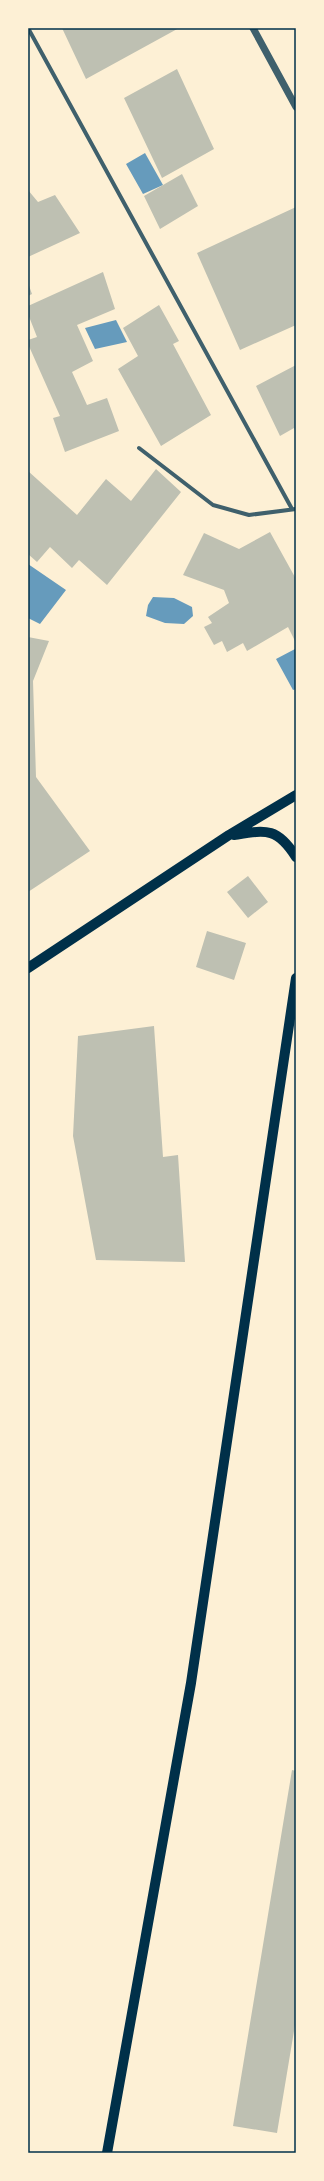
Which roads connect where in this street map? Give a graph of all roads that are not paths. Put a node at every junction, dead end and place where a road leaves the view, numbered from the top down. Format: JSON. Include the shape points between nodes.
{"nodes":[{"id":1,"x":28,"y":28,"type":"edge"},
{"id":2,"x":253,"y":28,"type":"edge"},
{"id":3,"x":296,"y":107,"type":"edge"},
{"id":4,"x":139,"y":448,"type":"dead end"},
{"id":5,"x":294,"y":509,"type":"edge"},
{"id":6,"x":296,"y":795,"type":"edge"},
{"id":7,"x":229,"y":835,"type":"junction"},
{"id":8,"x":296,"y":857,"type":"edge"},
{"id":9,"x":28,"y":968,"type":"edge"},
{"id":10,"x":296,"y":978,"type":"edge"},
{"id":11,"x":107,"y":2153,"type":"edge"}],
"edges":[{"from":1,"to":5,"type":"street"},
{"from":2,"to":3,"type":"street"},
{"from":4,"to":5,"type":"street","via":[[213,505],[249,515]]},
{"from":6,"to":7,"type":"main road"},
{"from":7,"to":8,"type":"main road","via":[[274,832],[289,845]]},
{"from":7,"to":9,"type":"main road"},
{"from":10,"to":11,"type":"main road","via":[[191,1683]]}]}
